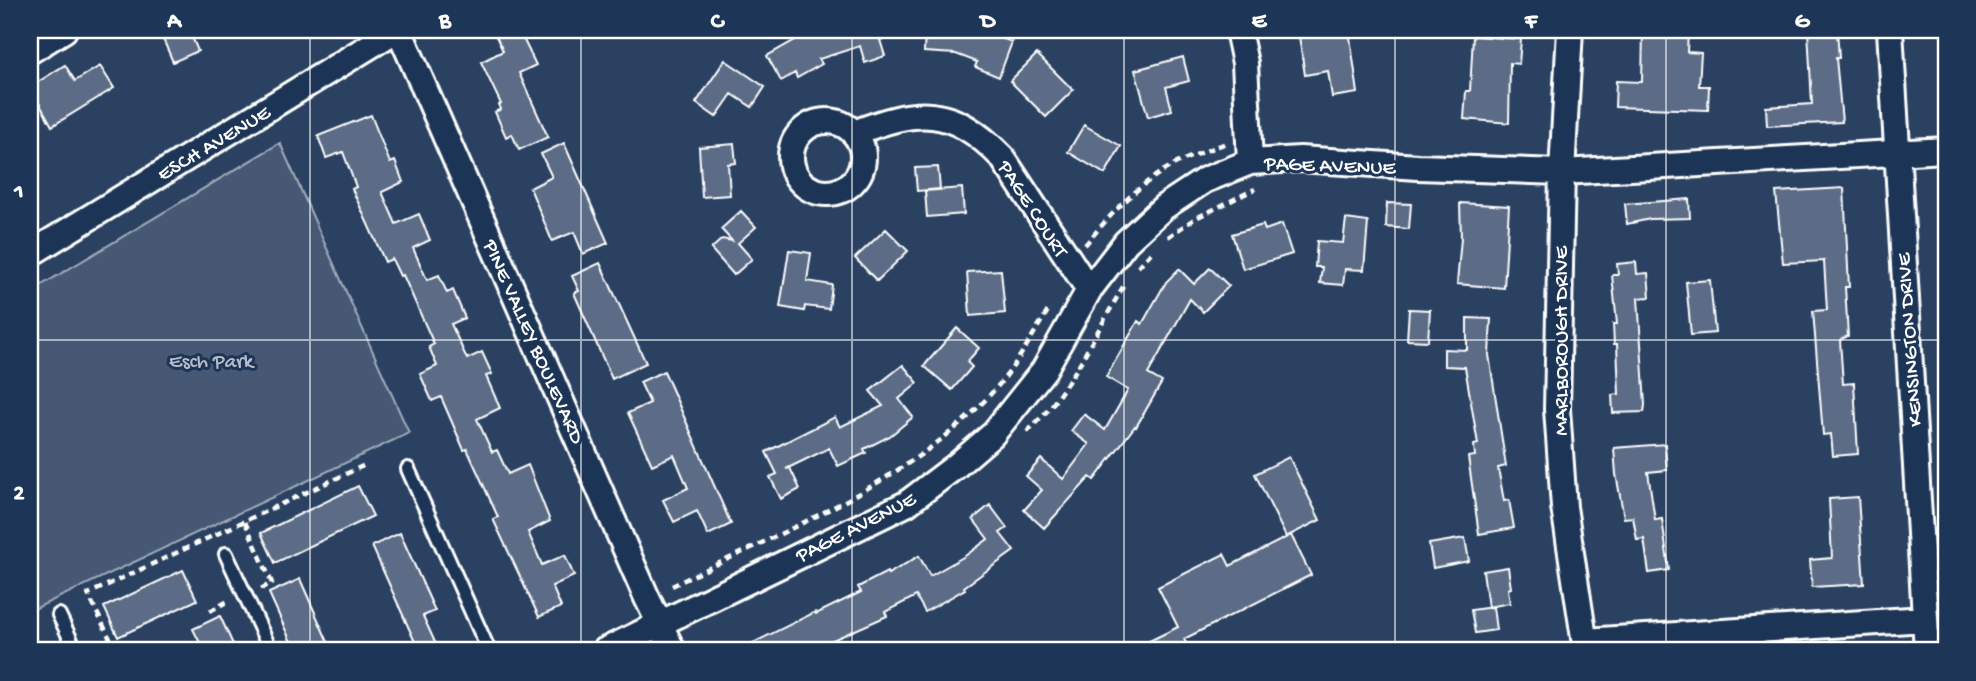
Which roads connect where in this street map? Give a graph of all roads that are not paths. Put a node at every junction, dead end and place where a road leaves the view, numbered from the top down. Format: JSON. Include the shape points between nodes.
{"nodes":[{"id":1,"x":64,"y":30,"type":"edge"},
{"id":2,"x":397,"y":30,"type":"edge"},
{"id":3,"x":1238,"y":30,"type":"edge"},
{"id":4,"x":1570,"y":30,"type":"edge"},
{"id":5,"x":1890,"y":30,"type":"edge"},
{"id":6,"x":30,"y":51,"type":"edge"},
{"id":7,"x":854,"y":133,"type":"dead end"},
{"id":8,"x":1946,"y":150,"type":"edge"},
{"id":9,"x":1897,"y":153,"type":"junction"},
{"id":10,"x":1250,"y":162,"type":"junction"},
{"id":11,"x":1562,"y":173,"type":"junction"},
{"id":12,"x":30,"y":254,"type":"edge"},
{"id":13,"x":1088,"y":290,"type":"junction"},
{"id":14,"x":408,"y":469,"type":"dead end"},
{"id":15,"x":226,"y":554,"type":"dead end"},
{"id":16,"x":59,"y":615,"type":"dead end"},
{"id":17,"x":1925,"y":619,"type":"junction"},
{"id":18,"x":659,"y":624,"type":"junction"},
{"id":19,"x":1586,"y":646,"type":"edge"},
{"id":20,"x":76,"y":651,"type":"edge"},
{"id":21,"x":271,"y":651,"type":"edge"},
{"id":22,"x":489,"y":651,"type":"edge"},
{"id":23,"x":604,"y":651,"type":"edge"},
{"id":24,"x":673,"y":651,"type":"edge"},
{"id":25,"x":1927,"y":651,"type":"edge"}],
"edges":[{"from":1,"to":6,"type":"street"},
{"from":2,"to":12,"type":"street","name":"ESCH AVENUE"},
{"from":2,"to":18,"type":"street","name":"PINE VALLEY BOULEVARD"},
{"from":3,"to":10,"type":"street","via":[[1245,63]]},
{"from":4,"to":11,"type":"street","name":"MARLBOROUGH DRIVE"},
{"from":5,"to":9,"type":"street","name":"KENSINGTON DRIVE"},
{"from":7,"to":13,"type":"street","name":"PAGE COURT","via":[[917,114],[946,119],[985,140],[1002,157]]},
{"from":8,"to":9,"type":"street","name":"PAGE AVENUE"},
{"from":9,"to":11,"type":"street","name":"PAGE AVENUE"},
{"from":9,"to":17,"type":"street","name":"KENSINGTON DRIVE"},
{"from":10,"to":11,"type":"street","name":"PAGE AVENUE","via":[[1300,159]]},
{"from":10,"to":13,"type":"street","name":"PAGE AVENUE","via":[[1205,180],[1164,207],[1126,242]]},
{"from":11,"to":19,"type":"street","name":"MARLBOROUGH DRIVE","via":[[1557,409],[1564,507]]},
{"from":13,"to":18,"type":"street","name":"PAGE AVENUE","via":[[1044,370],[992,435],[956,467],[906,503]]},
{"from":14,"to":22,"type":"lane"},
{"from":15,"to":21,"type":"lane"},
{"from":16,"to":20,"type":"lane"},
{"from":17,"to":19,"type":"street"},
{"from":17,"to":25,"type":"street","name":"KENSINGTON DRIVE"},
{"from":18,"to":23,"type":"street","name":"PAGE AVENUE"},
{"from":18,"to":24,"type":"street","name":"PINE VALLEY BOULEVARD"}]}
